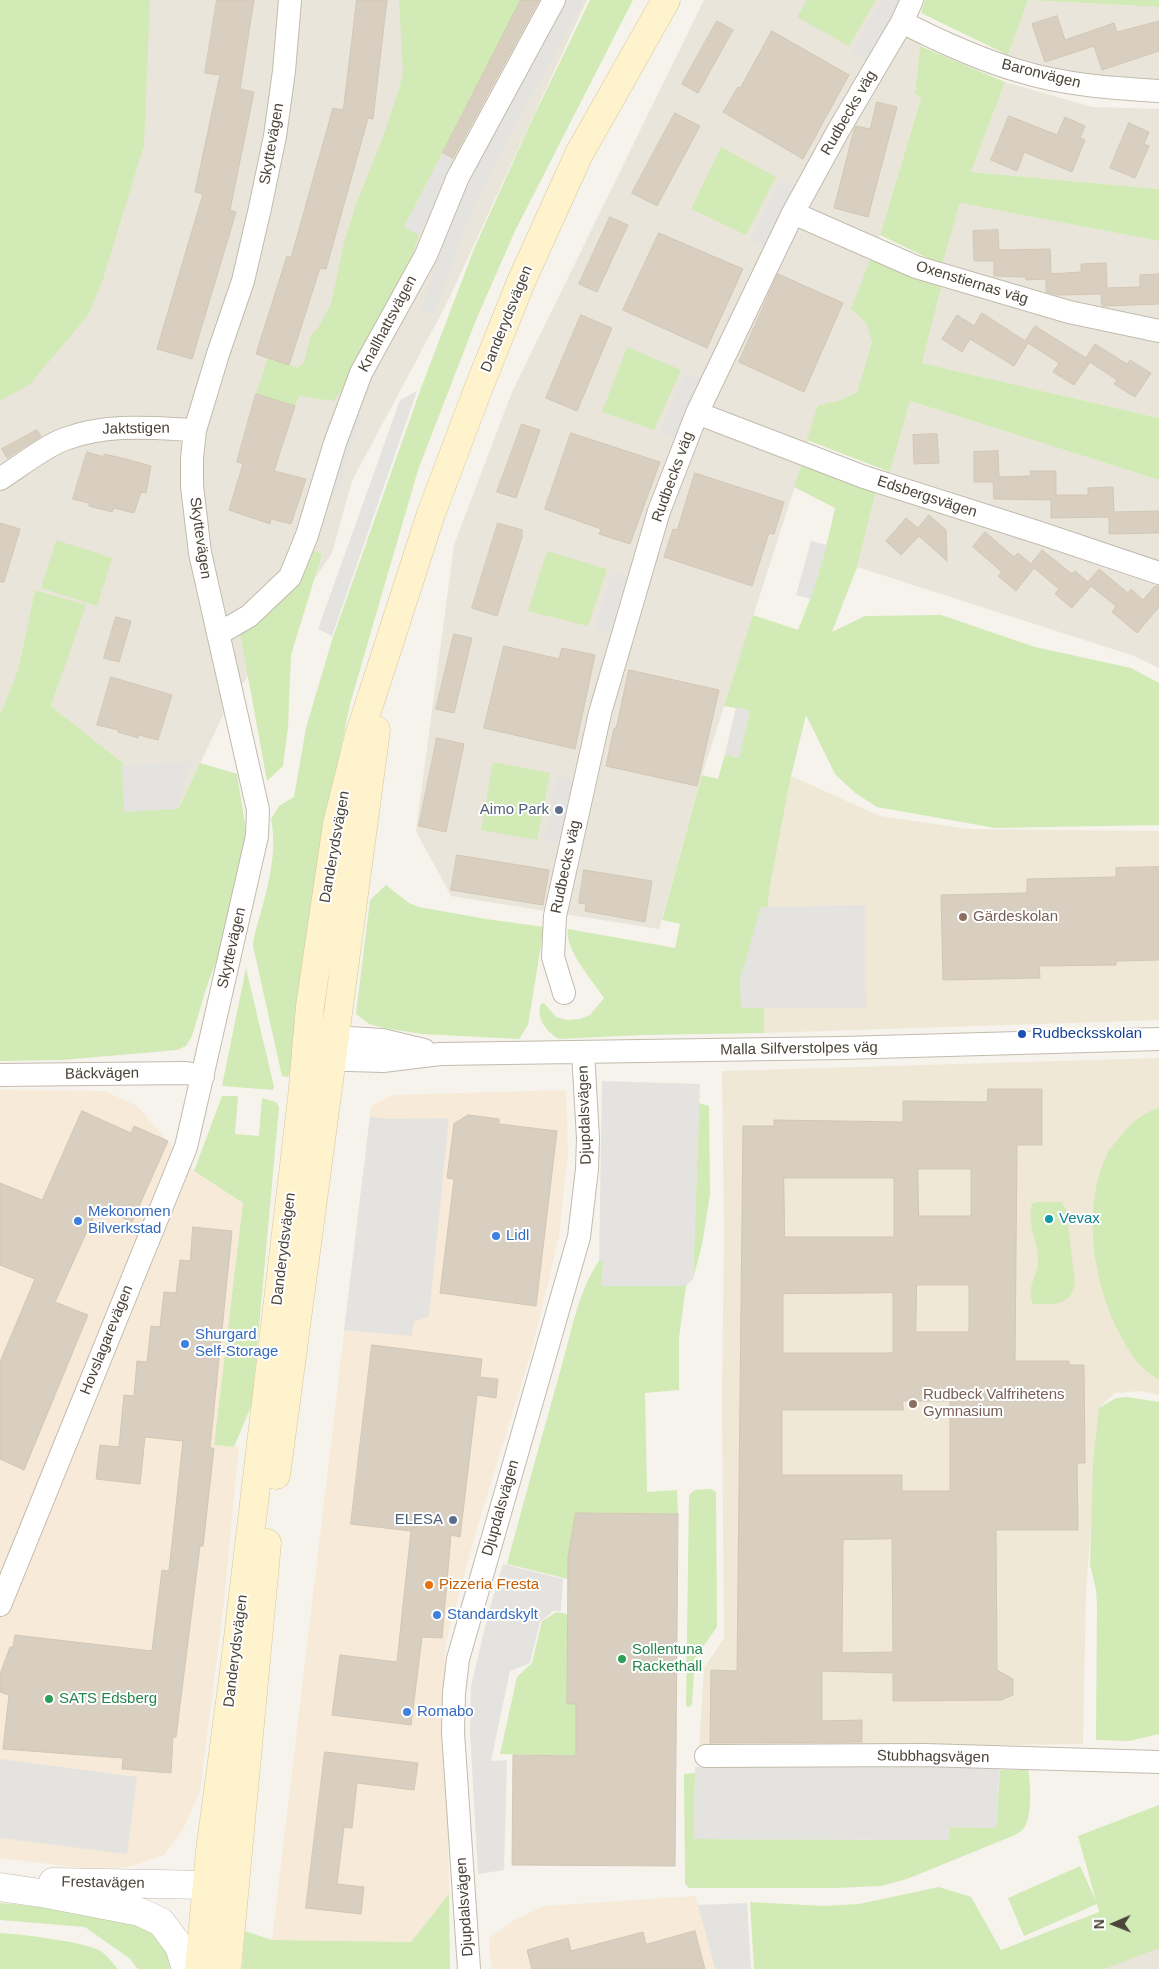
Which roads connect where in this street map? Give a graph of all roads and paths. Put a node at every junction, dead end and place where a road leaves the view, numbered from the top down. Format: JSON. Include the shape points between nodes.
{"nodes":[{"id":1,"x":290,"y":0,"type":"edge"},
{"id":2,"x":554,"y":0,"type":"edge"},
{"id":3,"x":666,"y":0,"type":"edge"},
{"id":4,"x":912,"y":0,"type":"edge"},
{"id":5,"x":902,"y":22,"type":"junction"},
{"id":6,"x":1159,"y":91,"type":"edge"},
{"id":7,"x":793,"y":213,"type":"junction"},
{"id":8,"x":1159,"y":331,"type":"edge"},
{"id":9,"x":697,"y":413,"type":"junction"},
{"id":10,"x":195,"y":430,"type":"junction"},
{"id":11,"x":0,"y":479,"type":"edge"},
{"id":12,"x":1159,"y":574,"type":"edge"},
{"id":13,"x":218,"y":634,"type":"junction"},
{"id":14,"x":387,"y":654,"type":"junction"},
{"id":15,"x":564,"y":993,"type":"dead end"},
{"id":16,"x":1159,"y":1039,"type":"edge"},
{"id":17,"x":306,"y":1047,"type":"junction"},
{"id":18,"x":334,"y":1049,"type":"junction"},
{"id":19,"x":583,"y":1052,"type":"junction"},
{"id":20,"x":0,"y":1075,"type":"edge"},
{"id":21,"x":203,"y":1076,"type":"junction"},
{"id":22,"x":0,"y":1603,"type":"edge"},
{"id":23,"x":706,"y":1756,"type":"dead end"},
{"id":24,"x":1159,"y":1762,"type":"edge"},
{"id":25,"x":238,"y":1864,"type":"junction"},
{"id":26,"x":0,"y":1881,"type":"edge"},
{"id":27,"x":0,"y":1888,"type":"edge"},
{"id":28,"x":47,"y":1894,"type":"junction"},
{"id":29,"x":209,"y":1896,"type":"junction"},
{"id":30,"x":186,"y":1969,"type":"edge"},
{"id":31,"x":199,"y":1969,"type":"edge"},
{"id":32,"x":222,"y":1969,"type":"edge"},
{"id":33,"x":227,"y":1969,"type":"edge"},
{"id":34,"x":469,"y":1969,"type":"edge"}],
"edges":[{"from":1,"to":10,"type":"street","name":"Skyttevägen","via":[[275,136],[260,208],[243,282]]},
{"from":2,"to":13,"type":"street","name":"Knallhattsvägen","via":[[458,177],[426,255],[361,373],[290,577],[249,616]]},
{"from":3,"to":14,"type":"main road","name":"Danderydsvägen","via":[[579,154],[521,282],[432,514]]},
{"from":4,"to":5,"type":"street","name":"Rudbecks väg"},
{"from":5,"to":6,"type":"street","name":"Baronvägen","via":[[939,41],[1019,71],[1090,86]]},
{"from":5,"to":7,"type":"street","name":"Rudbecks väg"},
{"from":7,"to":8,"type":"street","name":"Oxenstiernas väg","via":[[916,267],[1069,312]]},
{"from":7,"to":9,"type":"street","name":"Rudbecks väg"},
{"from":9,"to":12,"type":"street","name":"Edsbergsvägen","via":[[864,477]]},
{"from":9,"to":15,"type":"street","name":"Rudbecks väg","via":[[659,511],[600,713],[555,916],[553,957]]},
{"from":10,"to":11,"type":"street","name":"Jaktstigen","via":[[124,426],[91,430],[64,439]]},
{"from":10,"to":13,"type":"street","name":"Skyttevägen","via":[[192,486],[200,553]]},
{"from":13,"to":21,"type":"street","name":"Skyttevägen","via":[[258,810],[258,827]]},
{"from":14,"to":17,"type":"main road","name":"Danderydsvägen","via":[[359,736],[337,824]]},
{"from":14,"to":18,"type":"main road","name":"Danderydsvägen"},
{"from":16,"to":19,"type":"street","name":"Malla Silfverstolpes väg"},
{"from":17,"to":18,"type":"street","name":"Malla Silfverstolpes väg"},
{"from":17,"to":29,"type":"main road","name":"Danderydsvägen"},
{"from":18,"to":19,"type":"street","name":"Malla Silfverstolpes väg","via":[[383,1061],[440,1054]]},
{"from":18,"to":25,"type":"main road","name":"Danderydsvägen","via":[[269,1526]]},
{"from":19,"to":34,"type":"street","name":"Djupdalsvägen","via":[[588,1146],[579,1237],[458,1659],[453,1732]]},
{"from":20,"to":21,"type":"street","name":"Bäckvägen","via":[[186,1073]]},
{"from":21,"to":22,"type":"street","name":"Hovslagarevägen","via":[[186,1147]]},
{"from":23,"to":24,"type":"street","name":"Stubbhagsvägen","via":[[924,1755]]},
{"from":25,"to":29,"type":"main road"},
{"from":25,"to":33,"type":"main road","name":"Danderydsvägen"},
{"from":26,"to":29,"type":"street","name":"Frestavägen"},
{"from":27,"to":28,"type":"street","name":"Frestavägen"},
{"from":28,"to":29,"type":"street","name":"Frestavägen"},
{"from":28,"to":30,"type":"street","name":"Frestavägen","via":[[140,1912],[161,1922],[179,1946]]},
{"from":29,"to":31,"type":"main road","name":"Danderydsvägen"},
{"from":29,"to":32,"type":"main road"}]}
